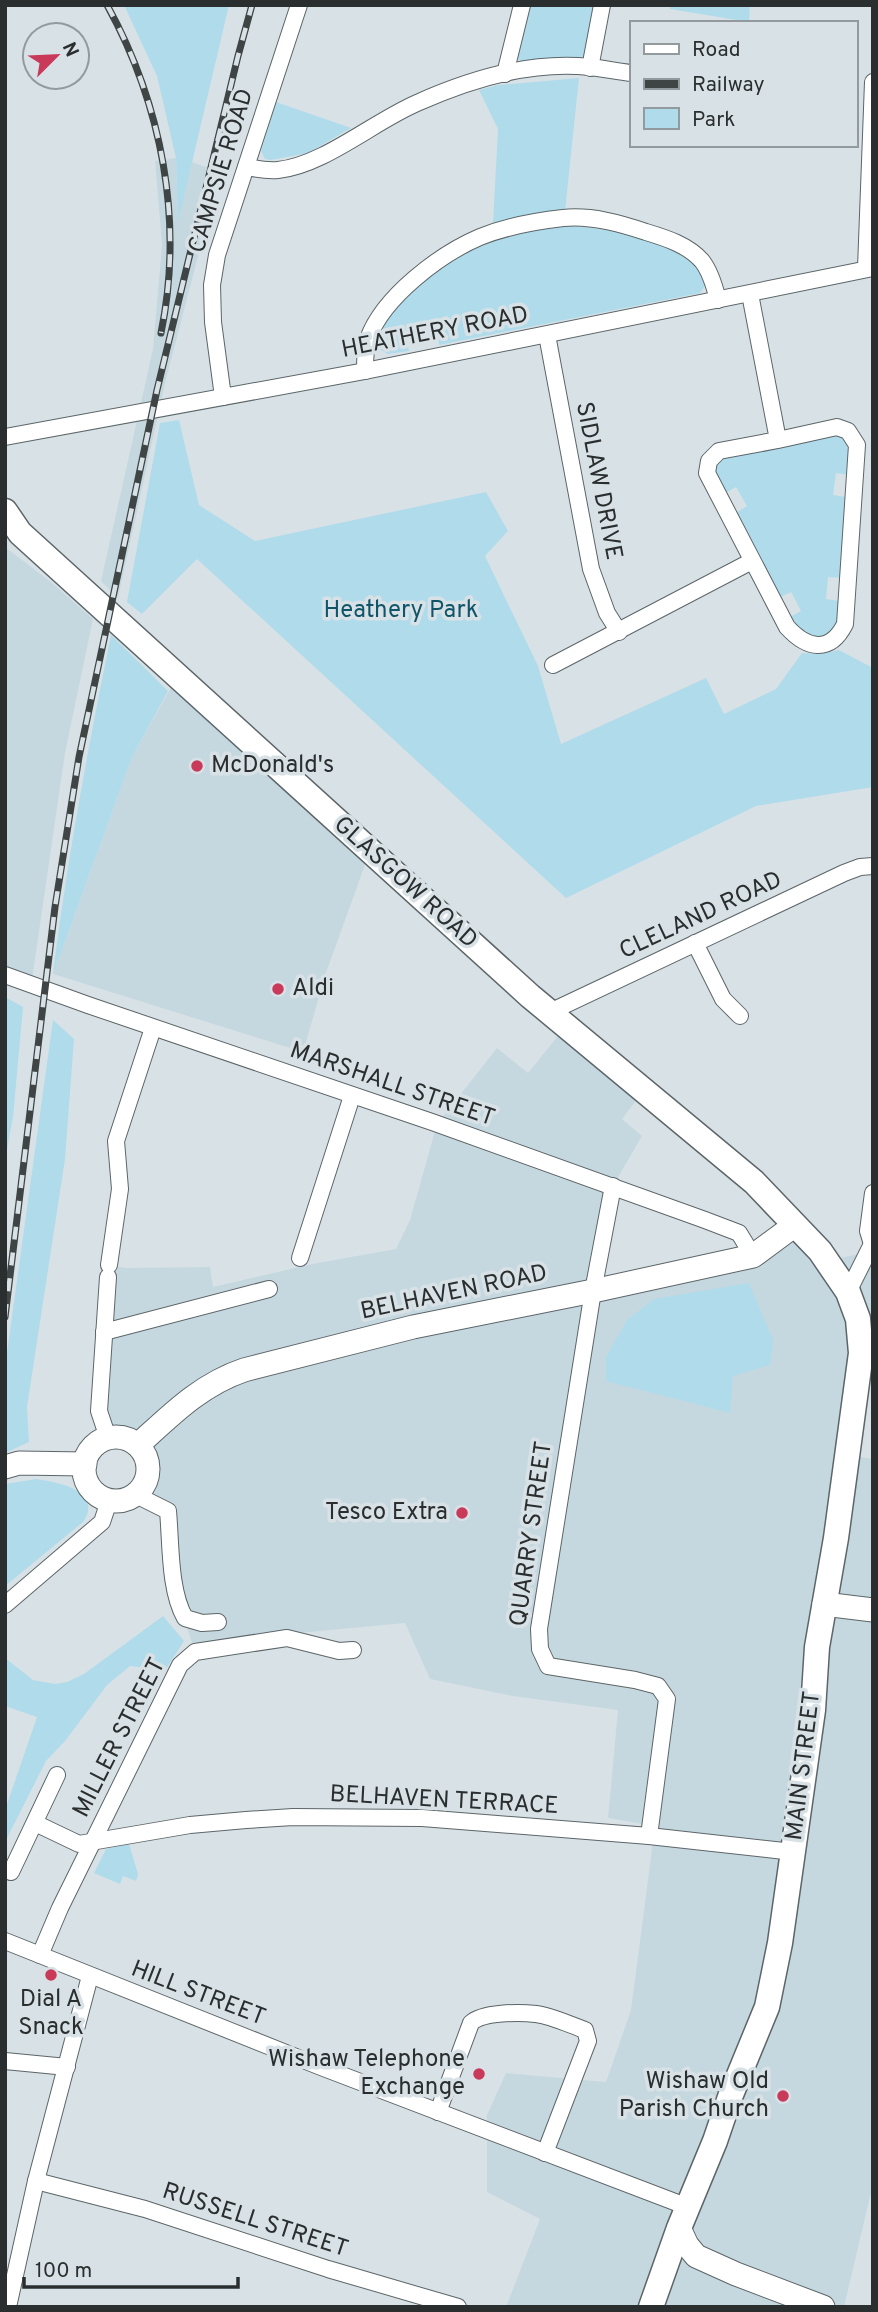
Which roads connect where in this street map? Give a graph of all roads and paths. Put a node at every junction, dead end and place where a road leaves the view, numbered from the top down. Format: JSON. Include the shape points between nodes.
{"nodes":[{"id":1,"x":299,"y":5,"type":"edge"},
{"id":2,"x":522,"y":5,"type":"edge"},
{"id":3,"x":602,"y":5,"type":"edge"},
{"id":4,"x":590,"y":68,"type":"junction"},
{"id":5,"x":630,"y":73,"type":"edge"},
{"id":6,"x":505,"y":74,"type":"junction"},
{"id":7,"x":873,"y":82,"type":"edge"},
{"id":8,"x":246,"y":167,"type":"junction"},
{"id":9,"x":869,"y":268,"type":"edge"},
{"id":10,"x":750,"y":294,"type":"junction"},
{"id":11,"x":718,"y":300,"type":"junction"},
{"id":12,"x":547,"y":334,"type":"junction"},
{"id":13,"x":365,"y":371,"type":"junction"},
{"id":14,"x":223,"y":397,"type":"junction"},
{"id":15,"x":5,"y":437,"type":"edge"},
{"id":16,"x":778,"y":440,"type":"junction"},
{"id":17,"x":5,"y":511,"type":"edge"},
{"id":18,"x":13,"y":530,"type":"edge"},
{"id":19,"x":752,"y":561,"type":"junction"},
{"id":20,"x":619,"y":632,"type":"junction"},
{"id":21,"x":553,"y":665,"type":"dead end"},
{"id":22,"x":873,"y":866,"type":"edge"},
{"id":23,"x":695,"y":943,"type":"junction"},
{"id":24,"x":5,"y":975,"type":"edge"},
{"id":25,"x":550,"y":1012,"type":"junction"},
{"id":26,"x":740,"y":1016,"type":"dead end"},
{"id":27,"x":153,"y":1028,"type":"junction"},
{"id":28,"x":352,"y":1096,"type":"junction"},
{"id":29,"x":613,"y":1186,"type":"junction"},
{"id":30,"x":873,"y":1194,"type":"edge"},
{"id":31,"x":795,"y":1225,"type":"junction"},
{"id":32,"x":872,"y":1244,"type":"edge"},
{"id":33,"x":753,"y":1256,"type":"junction"},
{"id":34,"x":300,"y":1258,"type":"dead end"},
{"id":35,"x":269,"y":1289,"type":"dead end"},
{"id":36,"x":593,"y":1291,"type":"junction"},
{"id":37,"x":848,"y":1292,"type":"junction"},
{"id":38,"x":104,"y":1332,"type":"junction"},
{"id":39,"x":108,"y":1438,"type":"junction"},
{"id":40,"x":138,"y":1445,"type":"junction"},
{"id":41,"x":85,"y":1464,"type":"junction"},
{"id":42,"x":5,"y":1468,"type":"edge"},
{"id":43,"x":136,"y":1495,"type":"junction"},
{"id":44,"x":109,"y":1501,"type":"junction"},
{"id":45,"x":824,"y":1604,"type":"junction"},
{"id":46,"x":5,"y":1605,"type":"edge"},
{"id":47,"x":873,"y":1610,"type":"edge"},
{"id":48,"x":218,"y":1622,"type":"dead end"},
{"id":49,"x":353,"y":1650,"type":"dead end"},
{"id":50,"x":57,"y":1775,"type":"dead end"},
{"id":51,"x":35,"y":1823,"type":"junction"},
{"id":52,"x":649,"y":1836,"type":"junction"},
{"id":53,"x":94,"y":1841,"type":"junction"},
{"id":54,"x":793,"y":1852,"type":"junction"},
{"id":55,"x":11,"y":1872,"type":"dead end"},
{"id":56,"x":5,"y":1941,"type":"edge"},
{"id":57,"x":40,"y":1955,"type":"junction"},
{"id":58,"x":90,"y":1976,"type":"junction"},
{"id":59,"x":5,"y":2061,"type":"edge"},
{"id":60,"x":67,"y":2067,"type":"junction"},
{"id":61,"x":438,"y":2112,"type":"junction"},
{"id":62,"x":545,"y":2153,"type":"junction"},
{"id":63,"x":36,"y":2181,"type":"junction"},
{"id":64,"x":684,"y":2217,"type":"junction"},
{"id":65,"x":785,"y":2291,"type":"junction"},
{"id":66,"x":8,"y":2307,"type":"edge"},
{"id":67,"x":458,"y":2307,"type":"edge"},
{"id":68,"x":651,"y":2307,"type":"edge"},
{"id":69,"x":803,"y":2307,"type":"edge"},
{"id":70,"x":823,"y":2307,"type":"edge"}],
"edges":[{"from":1,"to":8,"type":"street","name":"CAMPSIE ROAD"},
{"from":2,"to":6,"type":"street"},
{"from":3,"to":4,"type":"street"},
{"from":4,"to":5,"type":"street"},
{"from":4,"to":6,"type":"street","via":[[549,67]]},
{"from":6,"to":8,"type":"street","via":[[478,79],[417,103],[302,164],[278,170]]},
{"from":7,"to":9,"type":"street"},
{"from":8,"to":14,"type":"street","name":"CAMPSIE ROAD","via":[[217,255],[212,285]]},
{"from":9,"to":10,"type":"street","name":"HEATHERY ROAD"},
{"from":10,"to":11,"type":"street","name":"HEATHERY ROAD"},
{"from":10,"to":16,"type":"street"},
{"from":11,"to":12,"type":"street","name":"HEATHERY ROAD"},
{"from":11,"to":13,"type":"street","via":[[703,262],[672,240],[605,220],[562,218],[531,224],[479,238],[422,272],[380,318],[368,339]]},
{"from":12,"to":13,"type":"street","name":"HEATHERY ROAD"},
{"from":12,"to":20,"type":"street","name":"SIDLAW DRIVE","via":[[591,569]]},
{"from":13,"to":14,"type":"street","name":"HEATHERY ROAD"},
{"from":14,"to":15,"type":"street","name":"HEATHERY ROAD"},
{"from":16,"to":19,"type":"street","via":[[719,451],[709,461],[707,474]]},
{"from":16,"to":19,"type":"street","via":[[837,427],[848,431],[857,445],[845,624],[839,636],[820,646],[797,638]]},
{"from":17,"to":18,"type":"main road","name":"GLASGOW ROAD"},
{"from":18,"to":25,"type":"main road","name":"GLASGOW ROAD"},
{"from":19,"to":20,"type":"street"},
{"from":20,"to":21,"type":"street"},
{"from":22,"to":23,"type":"street","name":"CLELAND ROAD","via":[[844,873]]},
{"from":23,"to":25,"type":"street","name":"CLELAND ROAD"},
{"from":23,"to":26,"type":"street","via":[[723,999]]},
{"from":24,"to":27,"type":"street","name":"MARSHALL STREET"},
{"from":25,"to":31,"type":"main road","name":"GLASGOW ROAD","via":[[718,1150]]},
{"from":27,"to":28,"type":"street","name":"MARSHALL STREET"},
{"from":27,"to":38,"type":"street","via":[[116,1141],[120,1189]]},
{"from":28,"to":29,"type":"street","name":"MARSHALL STREET"},
{"from":28,"to":34,"type":"street"},
{"from":29,"to":33,"type":"street","name":"MARSHALL STREET","via":[[738,1233]]},
{"from":29,"to":36,"type":"street","name":"QUARRY STREET"},
{"from":30,"to":32,"type":"street","via":[[868,1231]]},
{"from":31,"to":33,"type":"street","name":"BELHAVEN ROAD"},
{"from":31,"to":37,"type":"main road","name":"MAIN STREET"},
{"from":32,"to":37,"type":"street"},
{"from":33,"to":36,"type":"street","name":"BELHAVEN ROAD"},
{"from":35,"to":38,"type":"street"},
{"from":36,"to":40,"type":"street","name":"BELHAVEN ROAD","via":[[413,1326],[233,1374],[203,1388]]},
{"from":36,"to":52,"type":"street","name":"QUARRY STREET","via":[[543,1599],[540,1649],[548,1666],[635,1680],[658,1686],[664,1693],[667,1699]]},
{"from":37,"to":45,"type":"main road","name":"MAIN STREET","via":[[858,1319],[861,1353]]},
{"from":38,"to":39,"type":"street","via":[[99,1411]]},
{"from":39,"to":40,"type":"street","via":[[121,1437]]},
{"from":39,"to":41,"type":"street","via":[[92,1448]]},
{"from":40,"to":43,"type":"street","via":[[149,1466],[146,1482]]},
{"from":41,"to":42,"type":"street","via":[[19,1463]]},
{"from":41,"to":44,"type":"street","via":[[87,1483]]},
{"from":43,"to":44,"type":"street"},
{"from":43,"to":48,"type":"street","via":[[168,1511],[176,1592],[185,1618]]},
{"from":44,"to":46,"type":"street","via":[[102,1522]]},
{"from":45,"to":47,"type":"street"},
{"from":45,"to":54,"type":"main road","name":"MAIN STREET"},
{"from":49,"to":53,"type":"street","name":"MILLER STREET","via":[[287,1638],[195,1652],[174,1674]]},
{"from":50,"to":51,"type":"street"},
{"from":51,"to":53,"type":"street","name":"BELHAVEN TERRACE","via":[[79,1844]]},
{"from":51,"to":55,"type":"street"},
{"from":52,"to":53,"type":"street","name":"BELHAVEN TERRACE","via":[[422,1818],[293,1817],[190,1825]]},
{"from":52,"to":54,"type":"street","name":"BELHAVEN TERRACE"},
{"from":53,"to":57,"type":"street","name":"MILLER STREET"},
{"from":54,"to":64,"type":"main road","name":"MAIN STREET","via":[[767,2007]]},
{"from":56,"to":57,"type":"street","name":"HILL STREET"},
{"from":57,"to":58,"type":"street","name":"HILL STREET"},
{"from":58,"to":60,"type":"street"},
{"from":58,"to":61,"type":"street","name":"HILL STREET"},
{"from":59,"to":60,"type":"street"},
{"from":60,"to":63,"type":"street"},
{"from":61,"to":62,"type":"street","name":"HILL STREET"},
{"from":61,"to":62,"type":"street","via":[[476,2018],[538,2014],[585,2030],[588,2041]]},
{"from":62,"to":64,"type":"street","name":"HILL STREET"},
{"from":63,"to":66,"type":"street"},
{"from":63,"to":67,"type":"street","name":"RUSSELL STREET","via":[[145,2209]]},
{"from":64,"to":65,"type":"street","via":[[687,2245],[696,2256]]},
{"from":64,"to":68,"type":"main road","name":"MAIN STREET"},
{"from":65,"to":69,"type":"street"},
{"from":65,"to":70,"type":"street"}]}
